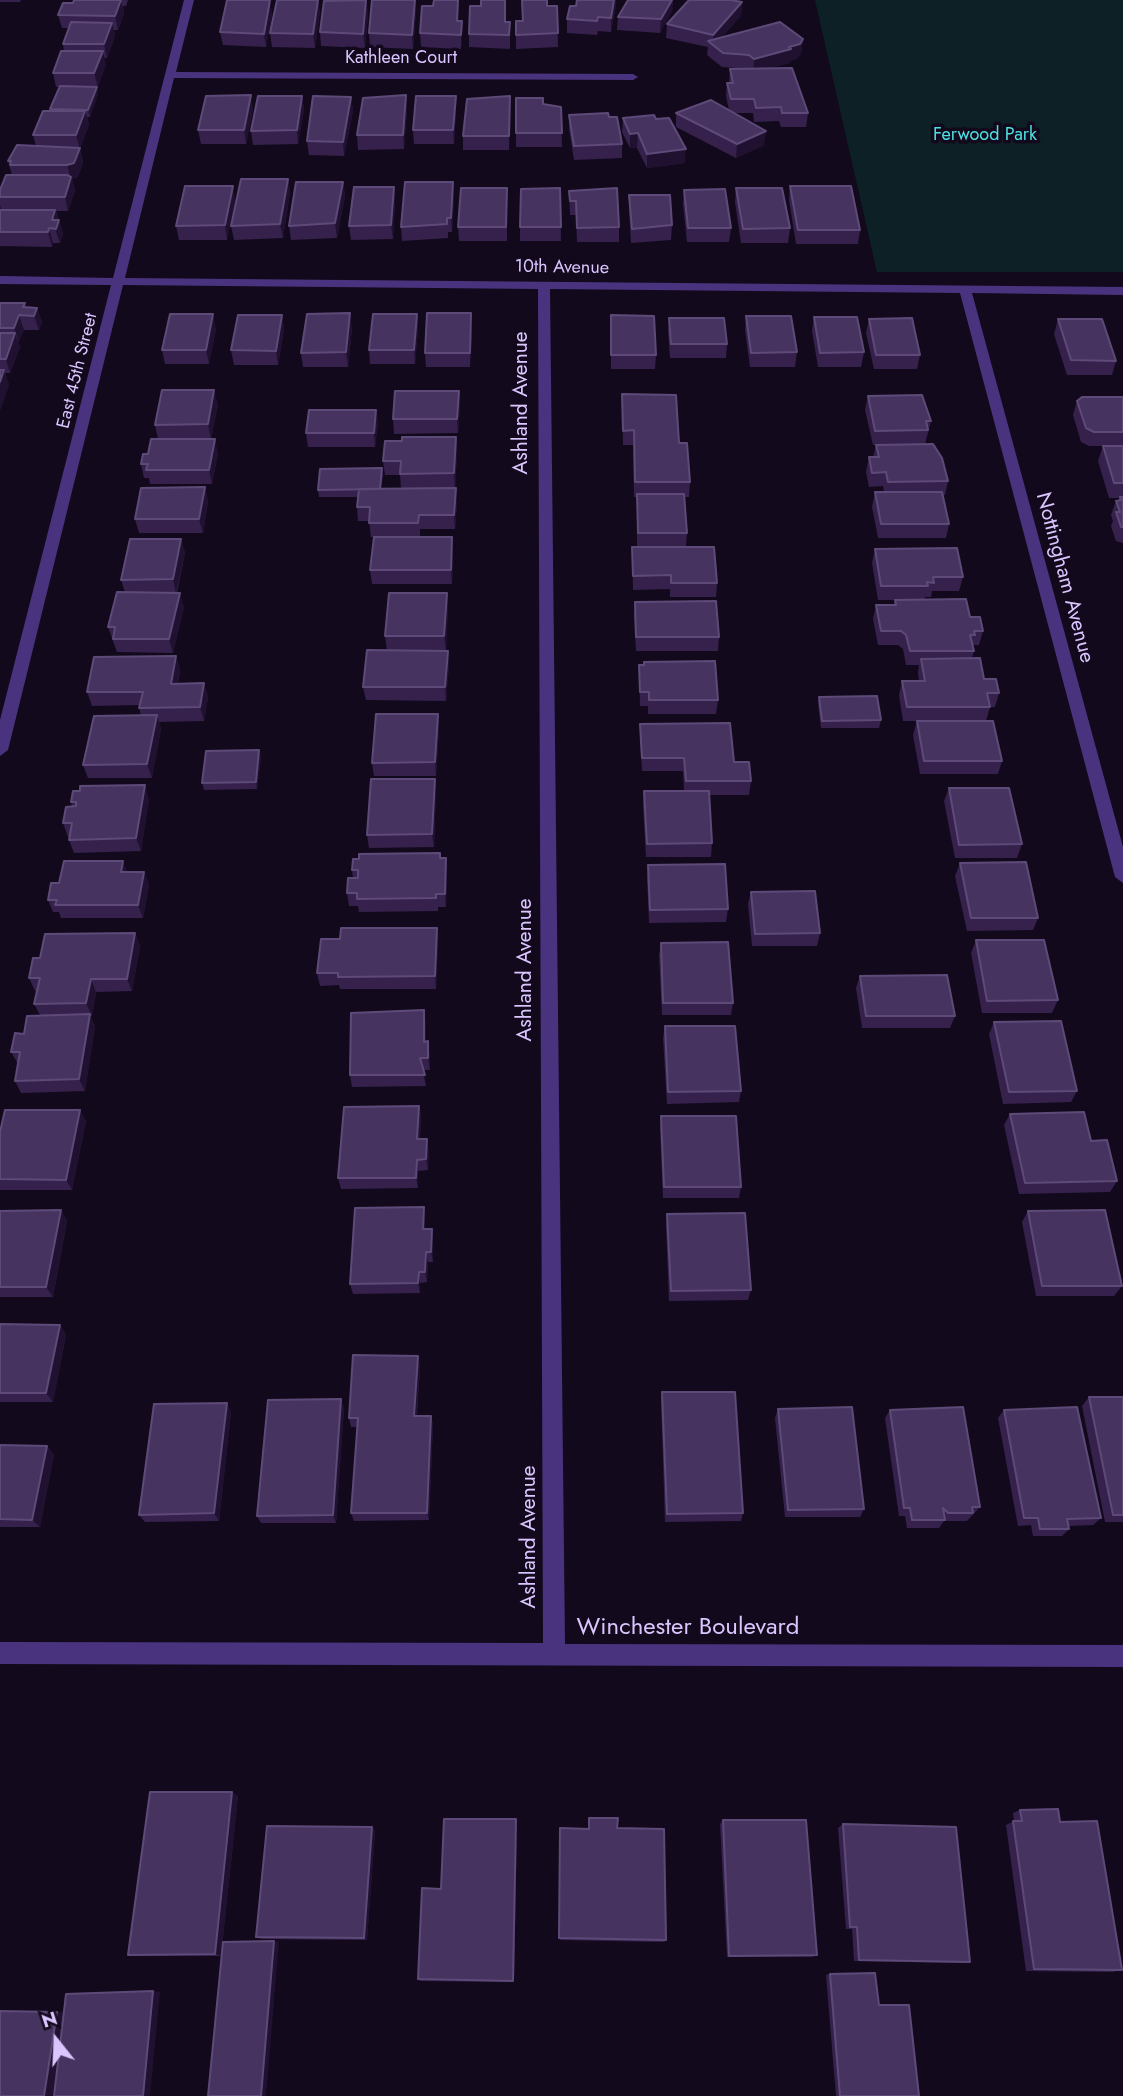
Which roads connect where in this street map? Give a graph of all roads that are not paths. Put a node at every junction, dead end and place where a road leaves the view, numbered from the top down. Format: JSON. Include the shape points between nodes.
{"nodes":[{"id":1,"x":189,"y":0,"type":"edge"},
{"id":2,"x":170,"y":75,"type":"junction"},
{"id":3,"x":633,"y":77,"type":"dead end"},
{"id":4,"x":0,"y":280,"type":"edge"},
{"id":5,"x":118,"y":281,"type":"junction"},
{"id":6,"x":544,"y":285,"type":"junction"},
{"id":7,"x":965,"y":289,"type":"junction"},
{"id":8,"x":1123,"y":291,"type":"edge"},
{"id":9,"x":0,"y":750,"type":"edge"},
{"id":10,"x":1123,"y":877,"type":"edge"},
{"id":11,"x":0,"y":1653,"type":"edge"},
{"id":12,"x":554,"y":1654,"type":"junction"},
{"id":13,"x":1123,"y":1656,"type":"edge"}],
"edges":[{"from":1,"to":2,"type":"street","name":"East 45th Street"},
{"from":2,"to":3,"type":"street","name":"Kathleen Court"},
{"from":2,"to":5,"type":"street","name":"East 45th Street"},
{"from":4,"to":5,"type":"street","name":"10th Avenue"},
{"from":5,"to":6,"type":"street","name":"10th Avenue"},
{"from":5,"to":9,"type":"street","name":"East 45th Street"},
{"from":6,"to":7,"type":"street","name":"10th Avenue"},
{"from":6,"to":12,"type":"street","name":"Ashland Avenue"},
{"from":7,"to":8,"type":"street","name":"10th Avenue"},
{"from":7,"to":10,"type":"street","name":"Nottingham Avenue"},
{"from":11,"to":12,"type":"street","name":"Winchester Boulevard"},
{"from":12,"to":13,"type":"street","name":"Winchester Boulevard"}]}
